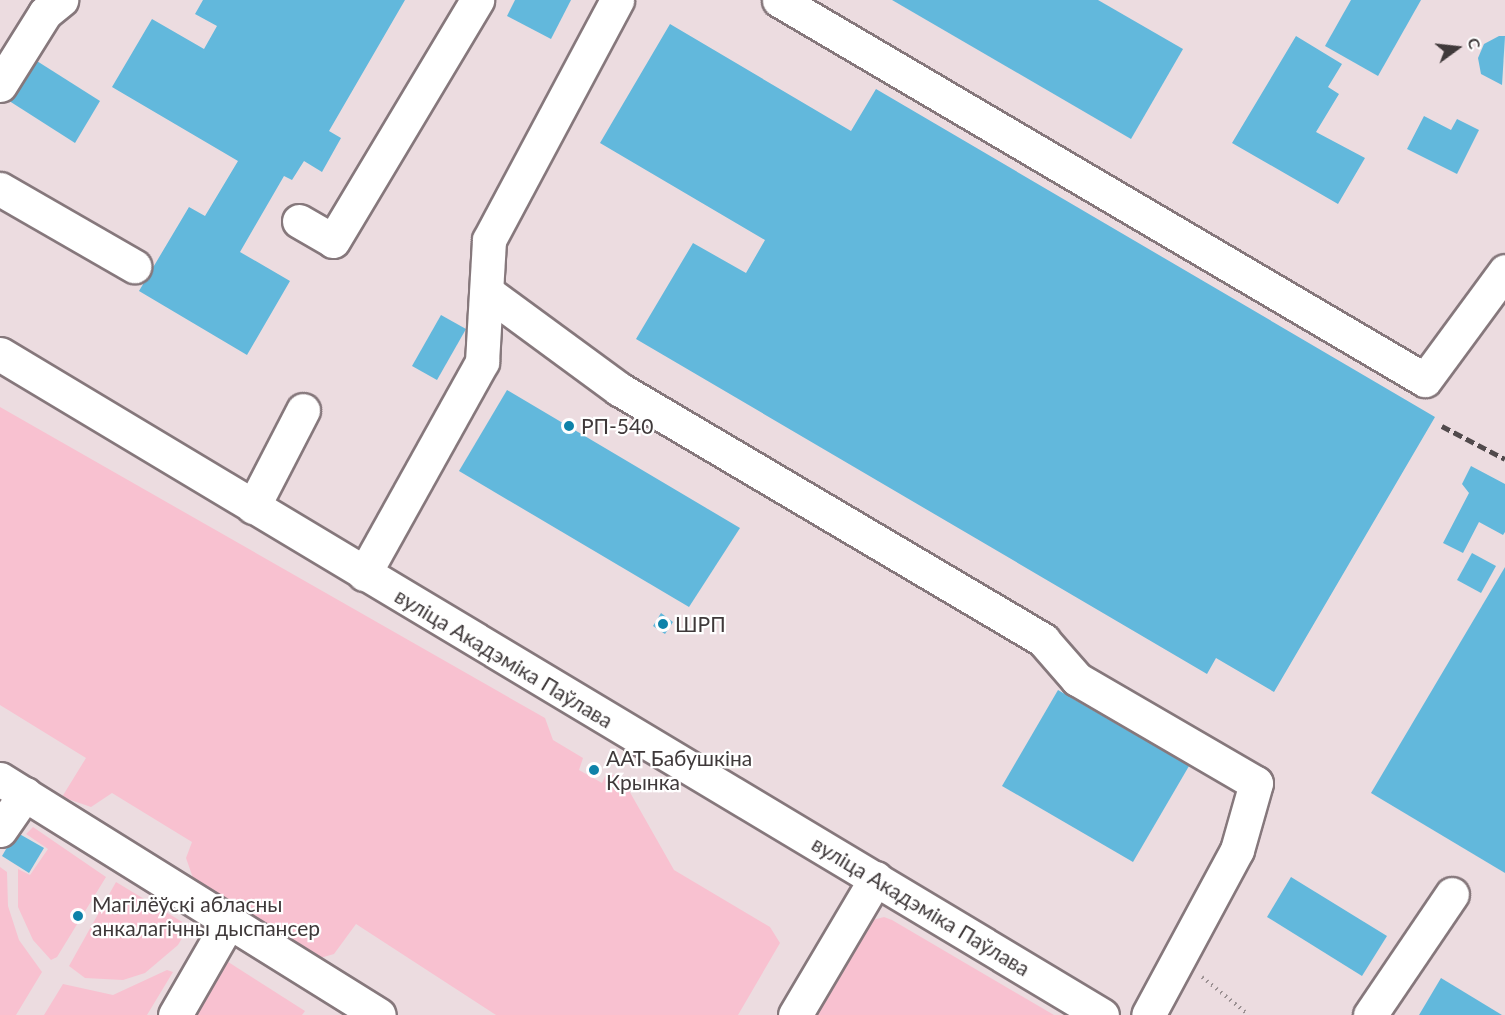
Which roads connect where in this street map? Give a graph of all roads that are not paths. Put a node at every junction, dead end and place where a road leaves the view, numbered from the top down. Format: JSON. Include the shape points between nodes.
{"nodes":[{"id":1,"x":61,"y":0,"type":"edge"},
{"id":2,"x":477,"y":0,"type":"edge"},
{"id":3,"x":617,"y":0,"type":"edge"},
{"id":4,"x":779,"y":0,"type":"edge"},
{"id":5,"x":0,"y":85,"type":"edge"},
{"id":6,"x":0,"y":189,"type":"edge"},
{"id":7,"x":299,"y":220,"type":"dead end"},
{"id":8,"x":134,"y":266,"type":"dead end"},
{"id":9,"x":1505,"y":271,"type":"edge"},
{"id":10,"x":487,"y":292,"type":"junction"},
{"id":11,"x":0,"y":354,"type":"edge"},
{"id":12,"x":303,"y":410,"type":"dead end"},
{"id":13,"x":254,"y":507,"type":"junction"},
{"id":14,"x":364,"y":574,"type":"junction"},
{"id":15,"x":12,"y":786,"type":"edge"},
{"id":16,"x":0,"y":830,"type":"edge"},
{"id":17,"x":876,"y":878,"type":"junction"},
{"id":18,"x":1452,"y":894,"type":"dead end"},
{"id":19,"x":228,"y":923,"type":"junction"},
{"id":20,"x":175,"y":1015,"type":"edge"},
{"id":21,"x":379,"y":1015,"type":"edge"},
{"id":22,"x":795,"y":1015,"type":"edge"},
{"id":23,"x":1102,"y":1015,"type":"edge"},
{"id":24,"x":1148,"y":1015,"type":"edge"},
{"id":25,"x":1370,"y":1015,"type":"edge"}],
"edges":[{"from":1,"to":5,"type":"main road","via":[[45,13]]},
{"from":2,"to":7,"type":"main road","via":[[333,241]]},
{"from":3,"to":10,"type":"main road","via":[[489,240]]},
{"from":4,"to":9,"type":"main road","via":[[1425,380]]},
{"from":6,"to":8,"type":"main road"},
{"from":10,"to":14,"type":"main road","via":[[482,362]]},
{"from":10,"to":24,"type":"main road","via":[[619,389],[1043,640],[1077,680],[1256,783],[1237,850]]},
{"from":11,"to":13,"type":"main road","name":"вуліца Акадэміка Паўлава"},
{"from":12,"to":13,"type":"main road"},
{"from":13,"to":14,"type":"main road","name":"вуліца Акадэміка Паўлава"},
{"from":14,"to":17,"type":"main road","name":"вуліца Акадэміка Паўлава"},
{"from":15,"to":16,"type":"main road"},
{"from":15,"to":19,"type":"main road"},
{"from":17,"to":22,"type":"main road"},
{"from":17,"to":23,"type":"main road","name":"вуліца Акадэміка Паўлава"},
{"from":18,"to":25,"type":"main road"},
{"from":19,"to":20,"type":"main road"},
{"from":19,"to":21,"type":"main road"}]}
